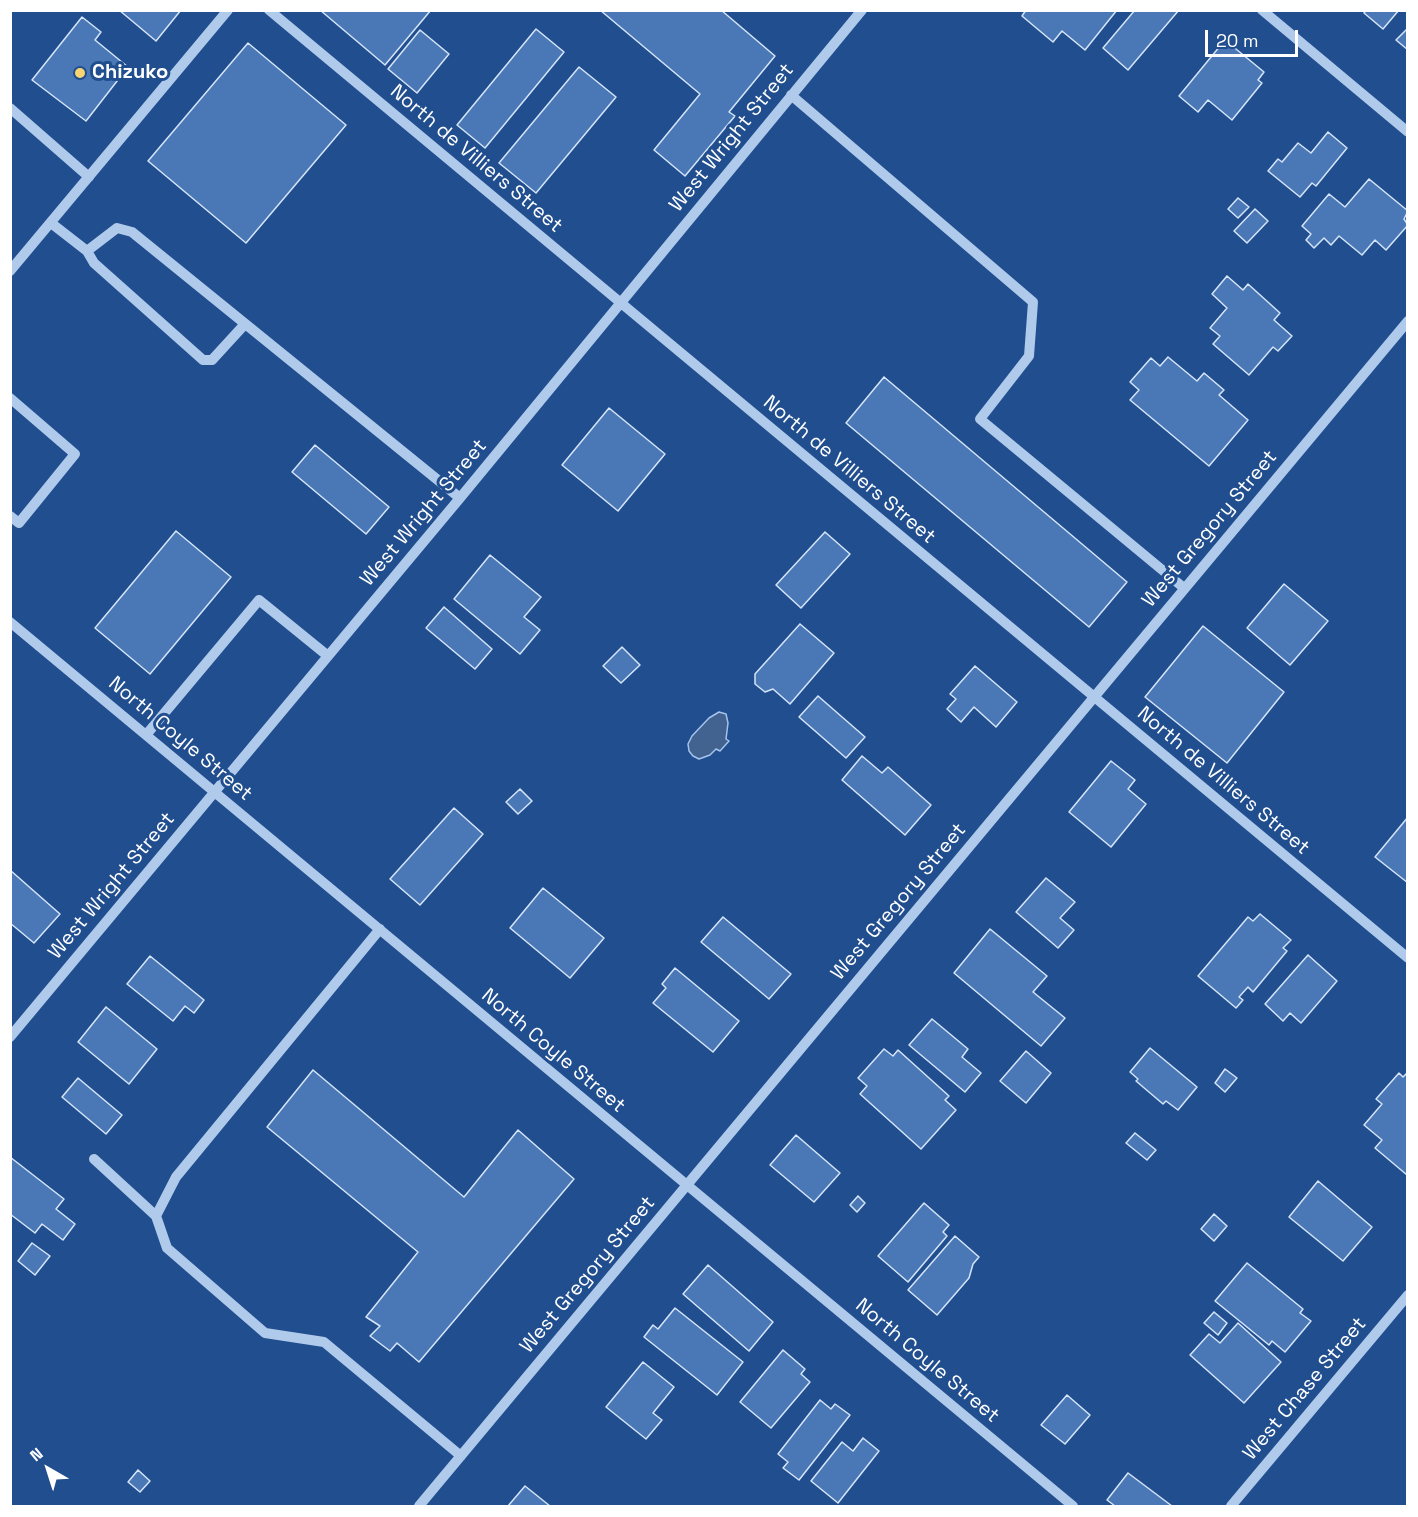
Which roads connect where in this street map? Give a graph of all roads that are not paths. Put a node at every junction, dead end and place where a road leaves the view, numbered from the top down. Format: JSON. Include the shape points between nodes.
{"nodes":[{"id":1,"x":228,"y":10,"type":"edge"},
{"id":2,"x":269,"y":10,"type":"edge"},
{"id":3,"x":862,"y":10,"type":"edge"},
{"id":4,"x":1262,"y":10,"type":"edge"},
{"id":5,"x":791,"y":95,"type":"junction"},
{"id":6,"x":10,"y":108,"type":"edge"},
{"id":7,"x":1407,"y":132,"type":"edge"},
{"id":8,"x":89,"y":177,"type":"junction"},
{"id":9,"x":51,"y":223,"type":"junction"},
{"id":10,"x":87,"y":251,"type":"junction"},
{"id":11,"x":10,"y":272,"type":"edge"},
{"id":12,"x":620,"y":303,"type":"junction"},
{"id":13,"x":1407,"y":321,"type":"edge"},
{"id":14,"x":245,"y":324,"type":"junction"},
{"id":15,"x":10,"y":398,"type":"edge"},
{"id":16,"x":460,"y":498,"type":"junction"},
{"id":17,"x":10,"y":516,"type":"edge"},
{"id":18,"x":1184,"y":588,"type":"junction"},
{"id":19,"x":10,"y":622,"type":"edge"},
{"id":20,"x":328,"y":656,"type":"junction"},
{"id":21,"x":1093,"y":697,"type":"junction"},
{"id":22,"x":146,"y":735,"type":"junction"},
{"id":23,"x":215,"y":792,"type":"junction"},
{"id":24,"x":380,"y":929,"type":"junction"},
{"id":25,"x":1407,"y":958,"type":"edge"},
{"id":26,"x":10,"y":1037,"type":"edge"},
{"id":27,"x":94,"y":1159,"type":"dead end"},
{"id":28,"x":687,"y":1185,"type":"junction"},
{"id":29,"x":156,"y":1216,"type":"junction"},
{"id":30,"x":1407,"y":1295,"type":"edge"},
{"id":31,"x":461,"y":1456,"type":"junction"},
{"id":32,"x":419,"y":1506,"type":"edge"},
{"id":33,"x":1073,"y":1506,"type":"edge"},
{"id":34,"x":1231,"y":1506,"type":"edge"}],
"edges":[{"from":1,"to":8,"type":"street"},
{"from":2,"to":12,"type":"street","name":"North de Villiers Street"},
{"from":3,"to":5,"type":"street","name":"West Wright Street"},
{"from":4,"to":7,"type":"street"},
{"from":5,"to":12,"type":"street","name":"West Wright Street"},
{"from":5,"to":18,"type":"street","via":[[1032,303],[1029,356],[980,419]]},
{"from":6,"to":8,"type":"street"},
{"from":8,"to":9,"type":"street"},
{"from":9,"to":10,"type":"street"},
{"from":9,"to":11,"type":"street"},
{"from":10,"to":14,"type":"street","via":[[117,228],[132,232]]},
{"from":10,"to":14,"type":"street","via":[[94,263],[203,360],[212,360]]},
{"from":12,"to":16,"type":"street","name":"West Wright Street"},
{"from":12,"to":21,"type":"street","name":"North de Villiers Street"},
{"from":13,"to":18,"type":"street","name":"West Gregory Street"},
{"from":14,"to":16,"type":"street"},
{"from":15,"to":17,"type":"street","via":[[75,454],[19,523]]},
{"from":16,"to":20,"type":"street","name":"West Wright Street"},
{"from":18,"to":21,"type":"street","name":"West Gregory Street"},
{"from":19,"to":22,"type":"street","name":"North Coyle Street"},
{"from":20,"to":22,"type":"street","via":[[259,600]]},
{"from":20,"to":23,"type":"street","name":"West Wright Street"},
{"from":21,"to":25,"type":"street","name":"North de Villiers Street"},
{"from":21,"to":28,"type":"street","name":"West Gregory Street"},
{"from":22,"to":23,"type":"street","name":"North Coyle Street"},
{"from":23,"to":24,"type":"street","name":"North Coyle Street"},
{"from":23,"to":26,"type":"street","name":"West Wright Street"},
{"from":24,"to":28,"type":"street","name":"North Coyle Street"},
{"from":24,"to":29,"type":"street","via":[[176,1177]]},
{"from":27,"to":29,"type":"street"},
{"from":28,"to":31,"type":"street","name":"West Gregory Street"},
{"from":28,"to":33,"type":"street","name":"North Coyle Street"},
{"from":29,"to":31,"type":"street","via":[[167,1248],[265,1333],[324,1342]]},
{"from":30,"to":34,"type":"street","name":"West Chase Street"},
{"from":31,"to":32,"type":"street","name":"West Gregory Street"}]}
